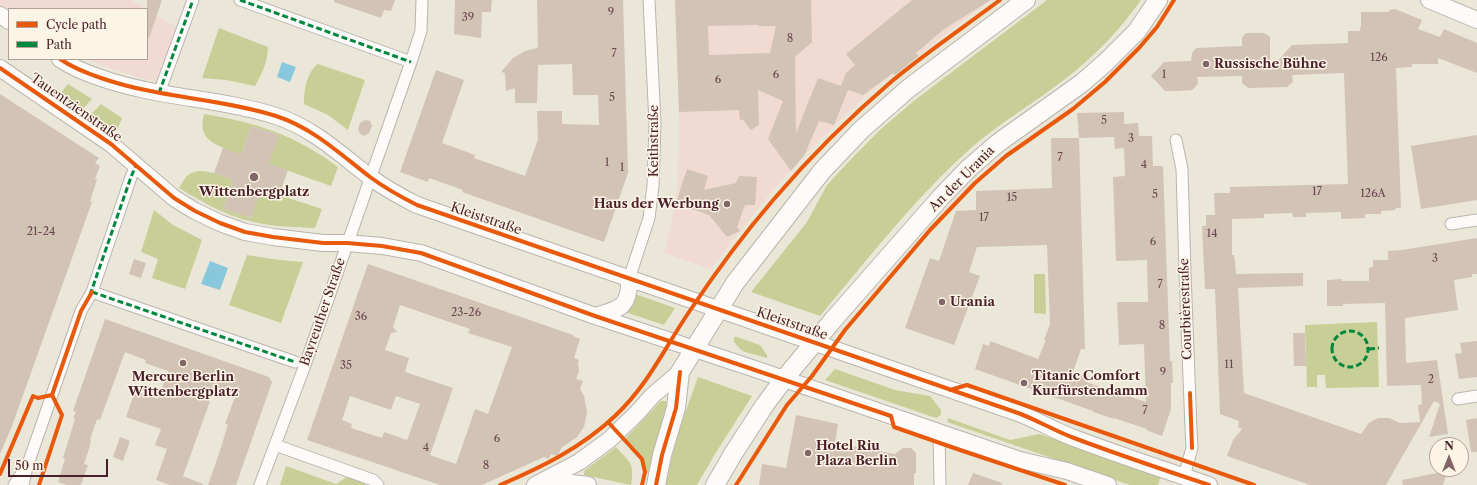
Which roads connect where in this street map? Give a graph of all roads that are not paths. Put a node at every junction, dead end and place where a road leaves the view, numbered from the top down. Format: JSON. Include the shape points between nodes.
{"nodes":[{"id":1,"x":193,"y":0,"type":"edge"},
{"id":2,"x":240,"y":0,"type":"edge"},
{"id":3,"x":422,"y":0,"type":"edge"},
{"id":4,"x":649,"y":0,"type":"edge"},
{"id":5,"x":1026,"y":0,"type":"edge"},
{"id":6,"x":1158,"y":0,"type":"edge"},
{"id":7,"x":1429,"y":0,"type":"edge"},
{"id":8,"x":1451,"y":4,"type":"edge"},
{"id":9,"x":1477,"y":20,"type":"edge"},
{"id":10,"x":62,"y":60,"type":"edge"},
{"id":11,"x":411,"y":62,"type":"junction"},
{"id":12,"x":0,"y":68,"type":"edge"},
{"id":13,"x":159,"y":93,"type":"junction"},
{"id":14,"x":1176,"y":140,"type":"dead end"},
{"id":15,"x":137,"y":166,"type":"junction"},
{"id":16,"x":371,"y":177,"type":"junction"},
{"id":17,"x":1477,"y":220,"type":"edge"},
{"id":18,"x":1451,"y":224,"type":"dead end"},
{"id":19,"x":347,"y":243,"type":"junction"},
{"id":20,"x":629,"y":279,"type":"junction"},
{"id":21,"x":92,"y":292,"type":"junction"},
{"id":22,"x":718,"y":309,"type":"junction"},
{"id":23,"x":595,"y":316,"type":"junction"},
{"id":24,"x":815,"y":343,"type":"junction"},
{"id":25,"x":693,"y":348,"type":"junction"},
{"id":26,"x":295,"y":362,"type":"dead end"},
{"id":27,"x":680,"y":372,"type":"junction"},
{"id":28,"x":784,"y":379,"type":"junction"},
{"id":29,"x":1477,"y":396,"type":"edge"},
{"id":30,"x":1458,"y":399,"type":"dead end"},
{"id":31,"x":939,"y":433,"type":"junction"},
{"id":32,"x":275,"y":445,"type":"junction"},
{"id":33,"x":26,"y":466,"type":"junction"},
{"id":34,"x":1183,"y":481,"type":"edge"},
{"id":35,"x":541,"y":482,"type":"edge"},
{"id":36,"x":14,"y":485,"type":"edge"},
{"id":37,"x":23,"y":485,"type":"edge"},
{"id":38,"x":260,"y":485,"type":"edge"},
{"id":39,"x":378,"y":485,"type":"edge"},
{"id":40,"x":588,"y":485,"type":"edge"},
{"id":41,"x":656,"y":485,"type":"edge"},
{"id":42,"x":715,"y":485,"type":"edge"},
{"id":43,"x":940,"y":485,"type":"edge"},
{"id":44,"x":1108,"y":485,"type":"edge"},
{"id":45,"x":1209,"y":485,"type":"edge"}],
"edges":[{"from":1,"to":13,"type":"street"},
{"from":2,"to":11,"type":"street"},
{"from":3,"to":11,"type":"street","name":"Bayreuther Straße","via":[[421,32]]},
{"from":4,"to":20,"type":"street","name":"Keithstraße","via":[[655,123],[653,186],[649,218]]},
{"from":5,"to":22,"type":"main road","via":[[909,88],[862,130],[822,171],[735,283]]},
{"from":6,"to":24,"type":"main road","name":"An der Urania","via":[[1137,31],[1106,62],[1082,83],[1020,126],[969,168],[906,236]]},
{"from":7,"to":8,"type":"main road"},
{"from":8,"to":9,"type":"main road"},
{"from":10,"to":13,"type":"main road","via":[[77,70],[106,80]]},
{"from":11,"to":16,"type":"street","name":"Bayreuther Straße"},
{"from":12,"to":15,"type":"main road","name":"Tauentzienstraße","via":[[111,144]]},
{"from":13,"to":16,"type":"main road","via":[[276,116],[312,133]]},
{"from":14,"to":34,"type":"street","name":"Courbièrestraße","via":[[1182,169],[1192,442]]},
{"from":15,"to":19,"type":"main road","via":[[174,198],[220,223],[246,232],[273,237]]},
{"from":15,"to":21,"type":"street"},
{"from":16,"to":19,"type":"street","name":"Bayreuther Straße"},
{"from":16,"to":20,"type":"main road","name":"Kleiststraße","via":[[417,205]]},
{"from":17,"to":18,"type":"street"},
{"from":19,"to":23,"type":"main road","via":[[421,253]]},
{"from":19,"to":32,"type":"street","name":"Bayreuther Straße"},
{"from":20,"to":22,"type":"main road","name":"Kleiststraße"},
{"from":20,"to":23,"type":"main road","via":[[629,294],[621,306]]},
{"from":21,"to":26,"type":"street"},
{"from":21,"to":33,"type":"street","via":[[80,311]]},
{"from":22,"to":24,"type":"main road","name":"Kleiststraße"},
{"from":22,"to":25,"type":"main road"},
{"from":23,"to":25,"type":"main road"},
{"from":24,"to":28,"type":"main road","name":"An der Urania"},
{"from":24,"to":34,"type":"main road","name":"Kleiststraße","via":[[1030,417],[1051,429]]},
{"from":25,"to":27,"type":"main road"},
{"from":25,"to":28,"type":"main road"},
{"from":27,"to":35,"type":"main road","via":[[652,396],[610,440],[579,462]]},
{"from":27,"to":41,"type":"main road","via":[[676,408]]},
{"from":28,"to":31,"type":"main road"},
{"from":28,"to":42,"type":"main road","name":"An der Urania"},
{"from":29,"to":30,"type":"street"},
{"from":31,"to":43,"type":"street"},
{"from":31,"to":44,"type":"main road"},
{"from":32,"to":38,"type":"street","name":"Bayreuther Straße"},
{"from":32,"to":39,"type":"street","via":[[373,480]]},
{"from":33,"to":36,"type":"street"},
{"from":33,"to":37,"type":"street"},
{"from":34,"to":45,"type":"main road","name":"Kleiststraße"},
{"from":35,"to":40,"type":"main road"}]}
